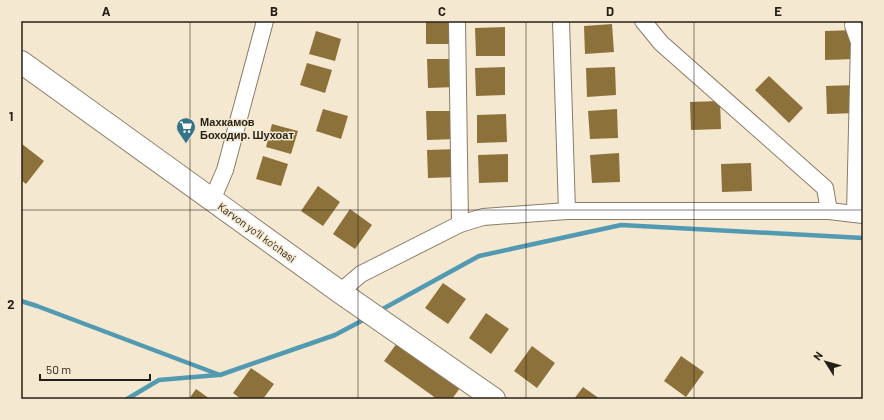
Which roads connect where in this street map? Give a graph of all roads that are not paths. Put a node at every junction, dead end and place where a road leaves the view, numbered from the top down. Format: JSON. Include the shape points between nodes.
{"nodes":[{"id":1,"x":265,"y":21,"type":"edge"},
{"id":2,"x":457,"y":21,"type":"edge"},
{"id":3,"x":561,"y":21,"type":"edge"},
{"id":4,"x":643,"y":21,"type":"edge"},
{"id":5,"x":853,"y":25,"type":"dead end"},
{"id":6,"x":21,"y":62,"type":"edge"},
{"id":7,"x":212,"y":200,"type":"junction"},
{"id":8,"x":567,"y":211,"type":"junction"},
{"id":9,"x":829,"y":211,"type":"junction"},
{"id":10,"x":859,"y":214,"type":"edge"},
{"id":11,"x":460,"y":224,"type":"junction"},
{"id":12,"x":340,"y":292,"type":"junction"},
{"id":13,"x":494,"y":399,"type":"edge"}],
"edges":[{"from":1,"to":7,"type":"street","via":[[225,170]]},
{"from":2,"to":11,"type":"street"},
{"from":3,"to":8,"type":"street"},
{"from":4,"to":9,"type":"street","via":[[661,43],[825,188]]},
{"from":5,"to":10,"type":"street","via":[[859,42]]},
{"from":6,"to":7,"type":"street","name":"Karvon yo‘li ko'chasi"},
{"from":7,"to":12,"type":"street","name":"Karvon yo‘li ko'chasi"},
{"from":8,"to":9,"type":"street"},
{"from":8,"to":11,"type":"street","via":[[483,217]]},
{"from":9,"to":10,"type":"street"},
{"from":11,"to":12,"type":"street","via":[[360,274]]},
{"from":12,"to":13,"type":"street","name":"Karvon yo‘li ko'chasi"}]}
